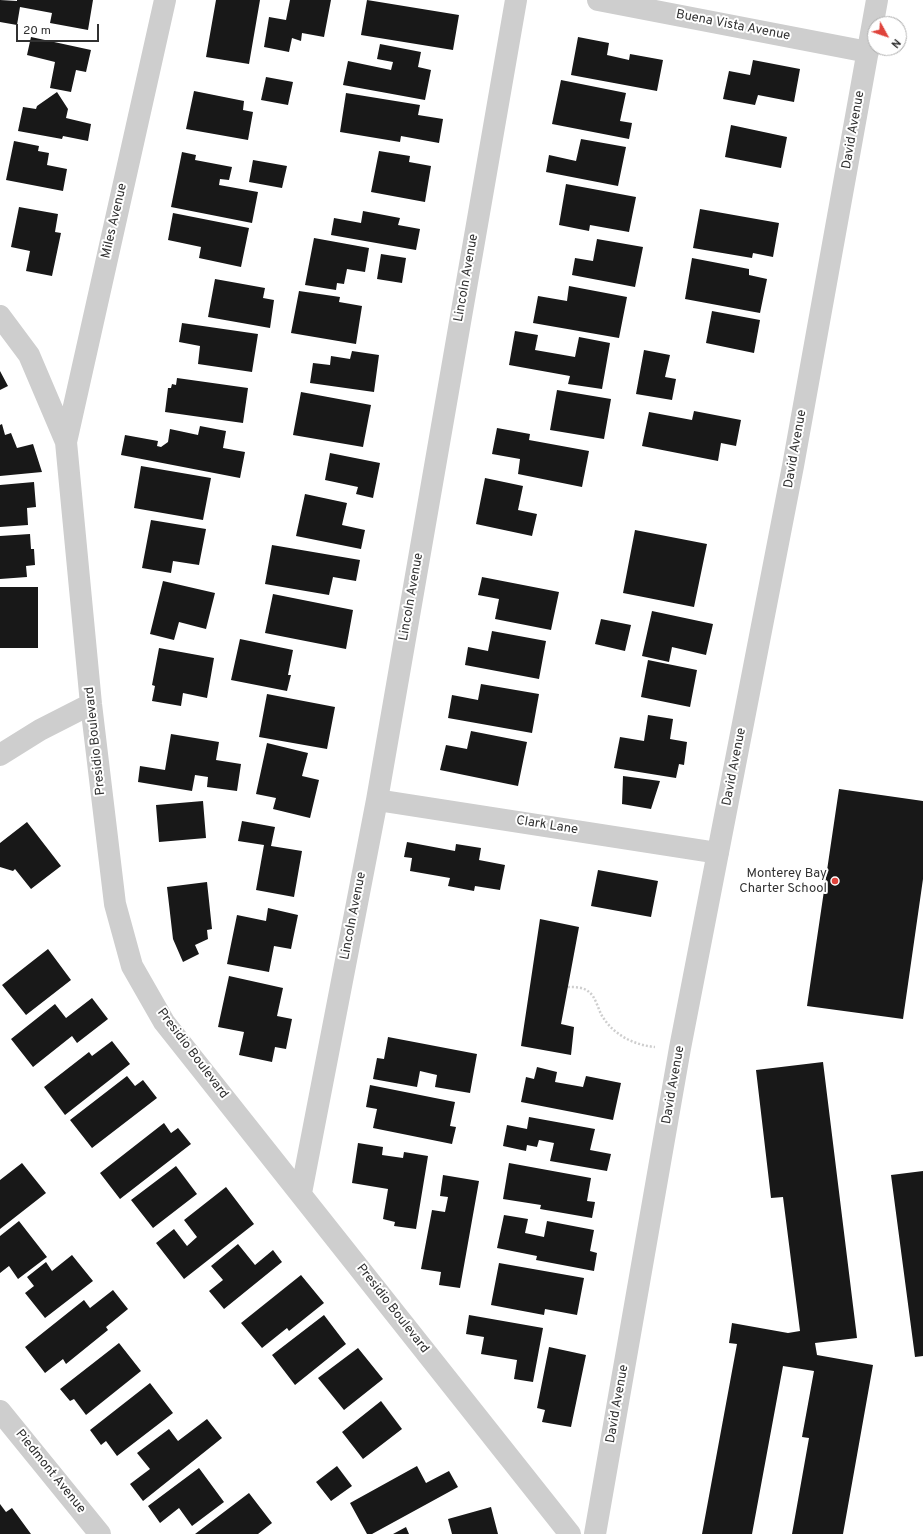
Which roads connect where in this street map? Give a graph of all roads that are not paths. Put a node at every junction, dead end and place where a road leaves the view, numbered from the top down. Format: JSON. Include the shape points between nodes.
{"nodes":[{"id":1,"x":165,"y":0,"type":"edge"},
{"id":2,"x":516,"y":0,"type":"edge"},
{"id":3,"x":598,"y":0,"type":"edge"},
{"id":4,"x":877,"y":0,"type":"edge"},
{"id":5,"x":874,"y":16,"type":"edge"},
{"id":6,"x":867,"y":52,"type":"edge"},
{"id":7,"x":867,"y":56,"type":"edge"},
{"id":8,"x":0,"y":316,"type":"edge"},
{"id":9,"x":66,"y":442,"type":"junction"},
{"id":10,"x":91,"y":704,"type":"junction"},
{"id":11,"x":0,"y":755,"type":"edge"},
{"id":12,"x":377,"y":800,"type":"junction"},
{"id":13,"x":718,"y":853,"type":"junction"},
{"id":14,"x":301,"y":1194,"type":"junction"},
{"id":15,"x":0,"y":1411,"type":"edge"},
{"id":16,"x":100,"y":1534,"type":"edge"},
{"id":17,"x":570,"y":1534,"type":"edge"},
{"id":18,"x":595,"y":1534,"type":"edge"}],
"edges":[{"from":1,"to":9,"type":"street","name":"Miles Avenue"},
{"from":2,"to":12,"type":"street","name":"Lincoln Avenue"},
{"from":3,"to":6,"type":"street","name":"Buena Vista Avenue"},
{"from":4,"to":5,"type":"street","name":"David Avenue"},
{"from":7,"to":13,"type":"street","name":"David Avenue","via":[[793,466]]},
{"from":8,"to":9,"type":"street","name":"Presidio Boulevard","via":[[29,355]]},
{"from":9,"to":10,"type":"street","name":"Presidio Boulevard"},
{"from":10,"to":11,"type":"street","via":[[40,730]]},
{"from":10,"to":14,"type":"street","name":"Presidio Boulevard","via":[[114,904],[132,966],[164,1022]]},
{"from":12,"to":13,"type":"street","name":"Clark Lane"},
{"from":12,"to":14,"type":"street","name":"Lincoln Avenue"},
{"from":13,"to":18,"type":"street","name":"David Avenue","via":[[680,1048]]},
{"from":14,"to":17,"type":"street","name":"Presidio Boulevard"},
{"from":15,"to":16,"type":"street","name":"Piedmont Avenue"}]}
